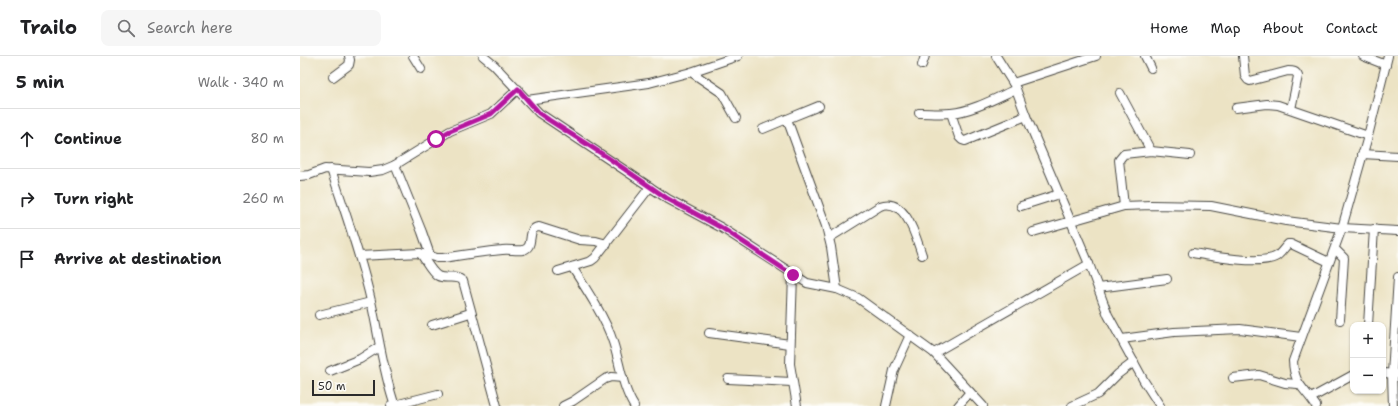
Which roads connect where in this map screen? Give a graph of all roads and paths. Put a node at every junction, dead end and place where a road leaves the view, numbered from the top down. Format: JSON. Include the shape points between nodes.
{"nodes":[{"id":1,"x":349,"y":56,"type":"edge"},
{"id":2,"x":413,"y":56,"type":"edge"},
{"id":3,"x":483,"y":56,"type":"edge"},
{"id":4,"x":738,"y":56,"type":"edge"},
{"id":5,"x":925,"y":56,"type":"edge"},
{"id":6,"x":996,"y":56,"type":"edge"},
{"id":7,"x":1096,"y":56,"type":"edge"},
{"id":8,"x":1145,"y":56,"type":"edge"},
{"id":9,"x":1243,"y":56,"type":"edge"},
{"id":10,"x":1363,"y":56,"type":"edge"},
{"id":11,"x":1388,"y":56,"type":"edge"},
{"id":12,"x":922,"y":65,"type":"dead end"},
{"id":13,"x":1386,"y":65,"type":"junction"},
{"id":14,"x":1151,"y":68,"type":"dead end"},
{"id":15,"x":421,"y":69,"type":"dead end"},
{"id":16,"x":691,"y":72,"type":"junction"},
{"id":17,"x":333,"y":77,"type":"dead end"},
{"id":18,"x":1015,"y":86,"type":"junction"},
{"id":19,"x":518,"y":89,"type":"junction"},
{"id":20,"x":1120,"y":93,"type":"dead end"},
{"id":21,"x":527,"y":100,"type":"junction"},
{"id":22,"x":819,"y":106,"type":"dead end"},
{"id":23,"x":1236,"y":108,"type":"dead end"},
{"id":24,"x":1291,"y":109,"type":"junction"},
{"id":25,"x":919,"y":113,"type":"dead end"},
{"id":26,"x":951,"y":113,"type":"junction"},
{"id":27,"x":1026,"y":116,"type":"junction"},
{"id":28,"x":736,"y":118,"type":"dead end"},
{"id":29,"x":787,"y":118,"type":"junction"},
{"id":30,"x":763,"y":129,"type":"dead end"},
{"id":31,"x":1368,"y":136,"type":"junction"},
{"id":32,"x":1151,"y":151,"type":"junction"},
{"id":33,"x":1362,"y":154,"type":"junction"},
{"id":34,"x":1190,"y":155,"type":"dead end"},
{"id":35,"x":1398,"y":156,"type":"edge"},
{"id":36,"x":395,"y":165,"type":"junction"},
{"id":37,"x":331,"y":169,"type":"junction"},
{"id":38,"x":300,"y":176,"type":"edge"},
{"id":39,"x":650,"y":187,"type":"junction"},
{"id":40,"x":1059,"y":194,"type":"junction"},
{"id":41,"x":1021,"y":206,"type":"dead end"},
{"id":42,"x":1124,"y":206,"type":"junction"},
{"id":43,"x":1071,"y":221,"type":"junction"},
{"id":44,"x":1342,"y":228,"type":"junction"},
{"id":45,"x":1374,"y":229,"type":"junction"},
{"id":46,"x":1398,"y":231,"type":"edge"},
{"id":47,"x":1033,"y":232,"type":"dead end"},
{"id":48,"x":829,"y":238,"type":"junction"},
{"id":49,"x":607,"y":244,"type":"junction"},
{"id":50,"x":1335,"y":249,"type":"junction"},
{"id":51,"x":420,"y":252,"type":"junction"},
{"id":52,"x":1193,"y":253,"type":"dead end"},
{"id":53,"x":430,"y":255,"type":"junction"},
{"id":54,"x":922,"y":255,"type":"dead end"},
{"id":55,"x":359,"y":256,"type":"junction"},
{"id":56,"x":1329,"y":262,"type":"junction"},
{"id":57,"x":1089,"y":264,"type":"junction"},
{"id":58,"x":572,"y":267,"type":"junction"},
{"id":59,"x":558,"y":272,"type":"dead end"},
{"id":60,"x":793,"y":275,"type":"junction"},
{"id":61,"x":1398,"y":277,"type":"edge"},
{"id":62,"x":1167,"y":279,"type":"dead end"},
{"id":63,"x":1098,"y":288,"type":"junction"},
{"id":64,"x":836,"y":289,"type":"junction"},
{"id":65,"x":371,"y":302,"type":"junction"},
{"id":66,"x":470,"y":313,"type":"junction"},
{"id":67,"x":319,"y":315,"type":"dead end"},
{"id":68,"x":1340,"y":320,"type":"dead end"},
{"id":69,"x":1368,"y":322,"type":"edge"},
{"id":70,"x":1397,"y":324,"type":"edge"},
{"id":71,"x":432,"y":325,"type":"dead end"},
{"id":72,"x":709,"y":333,"type":"dead end"},
{"id":73,"x":910,"y":334,"type":"junction"},
{"id":74,"x":1301,"y":337,"type":"junction"},
{"id":75,"x":1122,"y":339,"type":"junction"},
{"id":76,"x":790,"y":344,"type":"junction"},
{"id":77,"x":379,"y":347,"type":"junction"},
{"id":78,"x":934,"y":353,"type":"junction"},
{"id":79,"x":1134,"y":362,"type":"junction"},
{"id":80,"x":330,"y":370,"type":"dead end"},
{"id":81,"x":1395,"y":374,"type":"edge"},
{"id":82,"x":1350,"y":377,"type":"edge"},
{"id":83,"x":623,"y":378,"type":"junction"},
{"id":84,"x":728,"y":378,"type":"dead end"},
{"id":85,"x":1233,"y":378,"type":"dead end"},
{"id":86,"x":792,"y":382,"type":"junction"},
{"id":87,"x":1298,"y":384,"type":"junction"},
{"id":88,"x":970,"y":392,"type":"junction"},
{"id":89,"x":438,"y":394,"type":"dead end"},
{"id":90,"x":1311,"y":398,"type":"junction"},
{"id":91,"x":393,"y":406,"type":"edge"},
{"id":92,"x":497,"y":406,"type":"edge"},
{"id":93,"x":563,"y":406,"type":"edge"},
{"id":94,"x":634,"y":406,"type":"edge"},
{"id":95,"x":797,"y":406,"type":"edge"},
{"id":96,"x":886,"y":406,"type":"edge"},
{"id":97,"x":958,"y":406,"type":"edge"},
{"id":98,"x":983,"y":406,"type":"edge"},
{"id":99,"x":1072,"y":406,"type":"edge"},
{"id":100,"x":1160,"y":406,"type":"edge"},
{"id":101,"x":1316,"y":406,"type":"edge"},
{"id":102,"x":1393,"y":406,"type":"edge"}],
"edges":[{"from":1,"to":17,"type":"street","via":[[349,65]]},
{"from":2,"to":15,"type":"street"},
{"from":3,"to":19,"type":"street"},
{"from":4,"to":16,"type":"street"},
{"from":5,"to":12,"type":"street"},
{"from":6,"to":18,"type":"street"},
{"from":7,"to":18,"type":"street"},
{"from":8,"to":14,"type":"street"},
{"from":9,"to":24,"type":"street","via":[[1245,76],[1250,81],[1288,71],[1296,72],[1298,76]]},
{"from":10,"to":13,"type":"street"},
{"from":11,"to":13,"type":"street"},
{"from":13,"to":31,"type":"street"},
{"from":16,"to":21,"type":"street","via":[[649,83]]},
{"from":16,"to":28,"type":"street","via":[[722,93]]},
{"from":18,"to":26,"type":"street","via":[[972,108]]},
{"from":18,"to":27,"type":"street"},
{"from":19,"to":21,"type":"street"},
{"from":19,"to":36,"type":"street","via":[[491,114],[450,131]]},
{"from":20,"to":32,"type":"street"},
{"from":21,"to":39,"type":"street","via":[[549,120]]},
{"from":22,"to":29,"type":"street"},
{"from":23,"to":24,"type":"street","via":[[1272,104]]},
{"from":24,"to":31,"type":"street"},
{"from":25,"to":26,"type":"street"},
{"from":26,"to":27,"type":"street","via":[[959,137],[965,141]]},
{"from":27,"to":40,"type":"street"},
{"from":29,"to":30,"type":"street"},
{"from":29,"to":48,"type":"street","via":[[822,211]]},
{"from":31,"to":33,"type":"street"},
{"from":32,"to":34,"type":"street"},
{"from":32,"to":42,"type":"street","via":[[1124,154],[1119,160]]},
{"from":33,"to":35,"type":"street"},
{"from":33,"to":44,"type":"street"},
{"from":36,"to":37,"type":"street","via":[[369,172]]},
{"from":36,"to":53,"type":"street"},
{"from":37,"to":38,"type":"street"},
{"from":37,"to":55,"type":"street"},
{"from":39,"to":49,"type":"street"},
{"from":39,"to":60,"type":"street","via":[[687,211],[722,228]]},
{"from":40,"to":41,"type":"street"},
{"from":40,"to":43,"type":"street"},
{"from":42,"to":43,"type":"street"},
{"from":42,"to":44,"type":"street","via":[[1211,206],[1286,221]]},
{"from":43,"to":47,"type":"street"},
{"from":43,"to":57,"type":"street"},
{"from":44,"to":45,"type":"street"},
{"from":44,"to":50,"type":"street"},
{"from":45,"to":46,"type":"street"},
{"from":45,"to":69,"type":"street"},
{"from":48,"to":54,"type":"street","via":[[880,206],[890,204],[909,219]]},
{"from":48,"to":64,"type":"street"},
{"from":49,"to":53,"type":"street","via":[[580,240],[539,227],[532,230],[530,245],[524,250],[503,250],[443,258]]},
{"from":49,"to":58,"type":"street","via":[[591,262]]},
{"from":50,"to":56,"type":"street"},
{"from":50,"to":68,"type":"street","via":[[1344,258]]},
{"from":51,"to":53,"type":"street"},
{"from":51,"to":55,"type":"street"},
{"from":51,"to":66,"type":"street","via":[[437,275],[460,278],[463,281]]},
{"from":52,"to":56,"type":"street","via":[[1235,259],[1270,258],[1291,244]]},
{"from":55,"to":65,"type":"street"},
{"from":56,"to":74,"type":"street"},
{"from":57,"to":63,"type":"street"},
{"from":57,"to":78,"type":"street"},
{"from":58,"to":59,"type":"street"},
{"from":58,"to":83,"type":"street","via":[[612,340]]},
{"from":60,"to":64,"type":"street","via":[[807,283]]},
{"from":60,"to":76,"type":"street"},
{"from":61,"to":70,"type":"street"},
{"from":62,"to":63,"type":"street"},
{"from":63,"to":75,"type":"street","via":[[1108,315]]},
{"from":64,"to":73,"type":"street","via":[[858,298]]},
{"from":65,"to":67,"type":"street"},
{"from":65,"to":77,"type":"street"},
{"from":66,"to":71,"type":"street"},
{"from":66,"to":92,"type":"street"},
{"from":70,"to":81,"type":"street"},
{"from":72,"to":76,"type":"street"},
{"from":73,"to":78,"type":"street"},
{"from":73,"to":96,"type":"street","via":[[894,370]]},
{"from":74,"to":75,"type":"street","via":[[1240,329],[1174,332]]},
{"from":74,"to":87,"type":"street","via":[[1293,361]]},
{"from":75,"to":79,"type":"street"},
{"from":76,"to":86,"type":"street"},
{"from":77,"to":80,"type":"street","via":[[360,359]]},
{"from":77,"to":91,"type":"street"},
{"from":78,"to":88,"type":"street"},
{"from":79,"to":99,"type":"street","via":[[1098,394]]},
{"from":79,"to":100,"type":"street"},
{"from":81,"to":102,"type":"street"},
{"from":82,"to":90,"type":"street"},
{"from":83,"to":93,"type":"street","via":[[605,378]]},
{"from":83,"to":94,"type":"street"},
{"from":84,"to":86,"type":"street"},
{"from":85,"to":87,"type":"street","via":[[1259,375]]},
{"from":86,"to":95,"type":"street"},
{"from":87,"to":90,"type":"street"},
{"from":88,"to":97,"type":"street"},
{"from":88,"to":98,"type":"street"},
{"from":89,"to":91,"type":"street"},
{"from":90,"to":101,"type":"street"}]}
